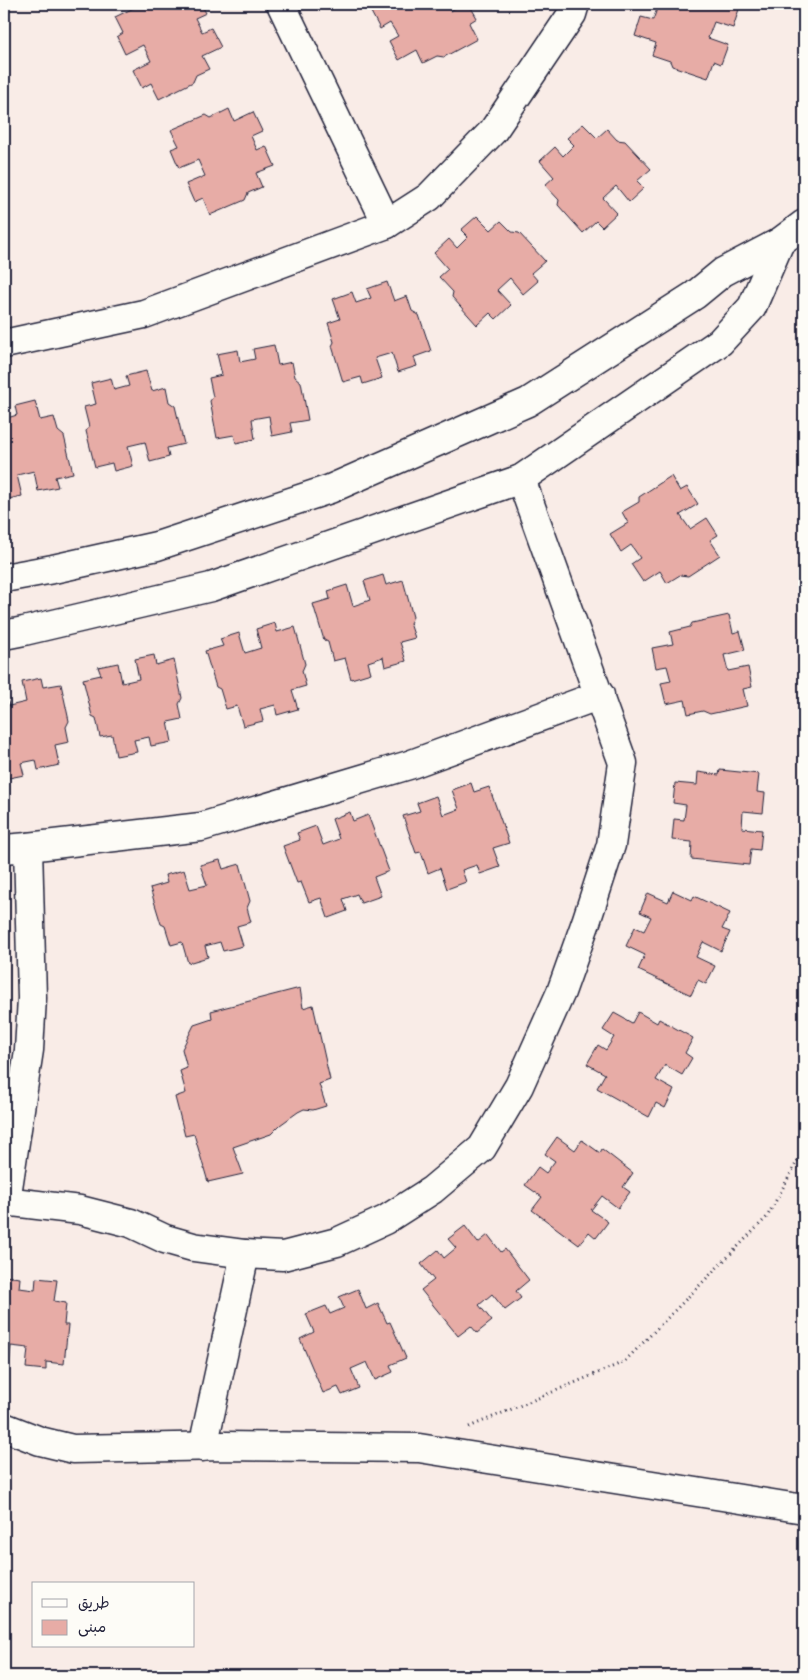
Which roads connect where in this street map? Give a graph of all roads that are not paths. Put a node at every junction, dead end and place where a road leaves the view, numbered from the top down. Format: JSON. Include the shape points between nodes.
{"nodes":[{"id":1,"x":281,"y":4,"type":"edge"},
{"id":2,"x":575,"y":4,"type":"edge"},
{"id":3,"x":387,"y":224,"type":"junction"},
{"id":4,"x":804,"y":224,"type":"edge"},
{"id":5,"x":780,"y":242,"type":"junction"},
{"id":6,"x":4,"y":344,"type":"edge"},
{"id":7,"x":521,"y":479,"type":"junction"},
{"id":8,"x":4,"y":578,"type":"edge"},
{"id":9,"x":4,"y":635,"type":"edge"},
{"id":10,"x":600,"y":695,"type":"junction"},
{"id":11,"x":16,"y":848,"type":"edge"},
{"id":12,"x":5,"y":1201,"type":"edge"},
{"id":13,"x":245,"y":1254,"type":"junction"},
{"id":14,"x":4,"y":1427,"type":"edge"},
{"id":15,"x":203,"y":1447,"type":"junction"},
{"id":16,"x":804,"y":1509,"type":"edge"}],
"edges":[{"from":1,"to":3,"type":"street"},
{"from":2,"to":3,"type":"street","via":[[572,14],[493,131],[429,197]]},
{"from":3,"to":6,"type":"street","via":[[144,314]]},
{"from":4,"to":5,"type":"street"},
{"from":5,"to":7,"type":"street","via":[[752,307],[720,342]]},
{"from":5,"to":8,"type":"street","via":[[723,272],[695,295],[528,402],[330,488],[157,546]]},
{"from":7,"to":9,"type":"street","via":[[211,587]]},
{"from":7,"to":10,"type":"street"},
{"from":10,"to":11,"type":"street","via":[[409,765],[201,827]]},
{"from":10,"to":13,"type":"street","via":[[623,763],[611,844],[561,992],[519,1086],[482,1148],[432,1190],[385,1220],[337,1242],[283,1256]]},
{"from":11,"to":12,"type":"street","via":[[32,998],[29,1050]]},
{"from":12,"to":13,"type":"street","via":[[80,1210],[131,1223],[194,1248]]},
{"from":13,"to":15,"type":"street"},
{"from":14,"to":15,"type":"street","via":[[73,1449]]},
{"from":15,"to":16,"type":"street","via":[[419,1448]]}]}
